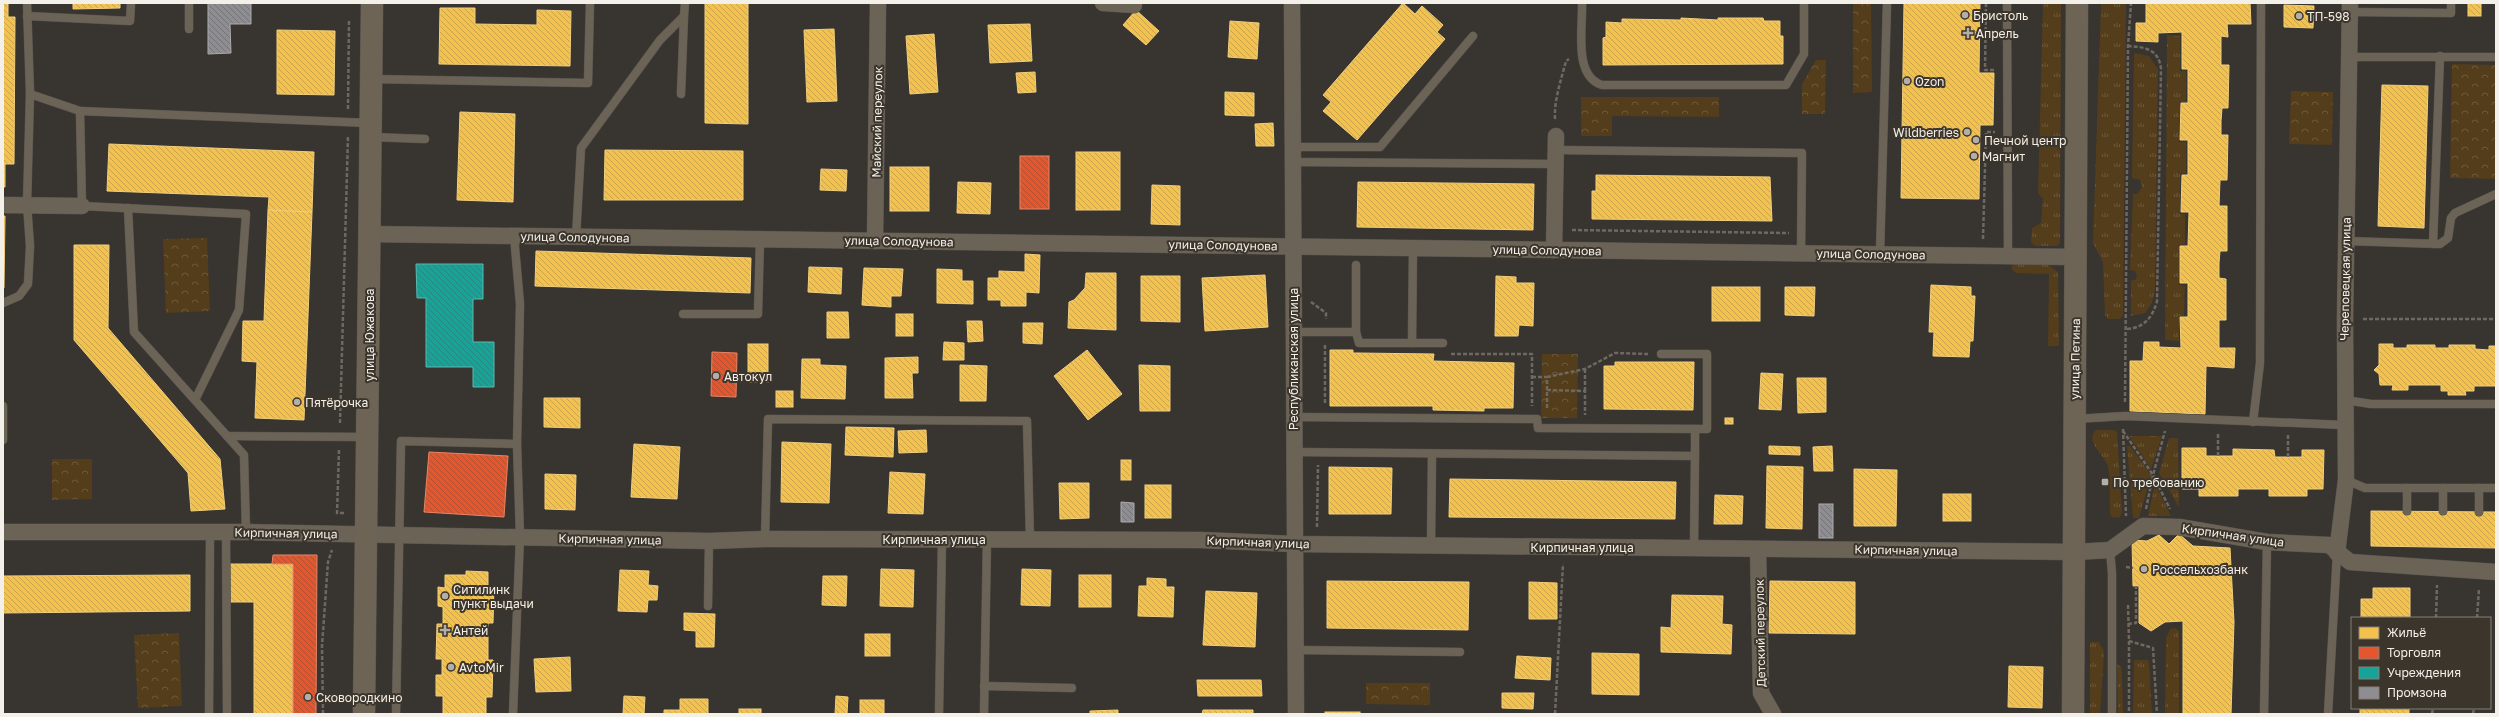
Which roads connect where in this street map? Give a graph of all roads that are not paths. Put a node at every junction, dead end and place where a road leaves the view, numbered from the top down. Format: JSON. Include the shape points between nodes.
{"nodes":[{"id":1,"x":27,"y":3,"type":"edge"},
{"id":2,"x":131,"y":3,"type":"edge"},
{"id":3,"x":189,"y":3,"type":"edge"},
{"id":4,"x":372,"y":3,"type":"edge"},
{"id":5,"x":590,"y":3,"type":"edge"},
{"id":6,"x":685,"y":3,"type":"edge"},
{"id":7,"x":878,"y":3,"type":"edge"},
{"id":8,"x":1103,"y":3,"type":"edge"},
{"id":9,"x":1292,"y":3,"type":"edge"},
{"id":10,"x":1582,"y":3,"type":"edge"},
{"id":11,"x":1804,"y":3,"type":"edge"},
{"id":12,"x":1887,"y":3,"type":"edge"},
{"id":13,"x":2007,"y":3,"type":"edge"},
{"id":14,"x":2077,"y":3,"type":"edge"},
{"id":15,"x":2261,"y":3,"type":"edge"},
{"id":16,"x":2451,"y":3,"type":"edge"},
{"id":17,"x":1134,"y":4,"type":"edge"},
{"id":18,"x":2350,"y":7,"type":"edge"},
{"id":19,"x":28,"y":16,"type":"junction"},
{"id":20,"x":684,"y":16,"type":"junction"},
{"id":21,"x":189,"y":29,"type":"dead end"},
{"id":22,"x":1473,"y":36,"type":"dead end"},
{"id":23,"x":2440,"y":56,"type":"junction"},
{"id":24,"x":2349,"y":57,"type":"junction"},
{"id":25,"x":2496,"y":57,"type":"edge"},
{"id":26,"x":371,"y":79,"type":"junction"},
{"id":27,"x":30,"y":94,"type":"junction"},
{"id":28,"x":681,"y":94,"type":"dead end"},
{"id":29,"x":80,"y":111,"type":"junction"},
{"id":30,"x":371,"y":130,"type":"junction"},
{"id":31,"x":425,"y":139,"type":"dead end"},
{"id":32,"x":1556,"y":150,"type":"junction"},
{"id":33,"x":1293,"y":154,"type":"junction"},
{"id":34,"x":2496,"y":194,"type":"edge"},
{"id":35,"x":3,"y":204,"type":"edge"},
{"id":36,"x":27,"y":204,"type":"junction"},
{"id":37,"x":82,"y":206,"type":"junction"},
{"id":38,"x":128,"y":208,"type":"junction"},
{"id":39,"x":369,"y":234,"type":"junction"},
{"id":40,"x":514,"y":236,"type":"junction"},
{"id":41,"x":576,"y":237,"type":"junction"},
{"id":42,"x":760,"y":239,"type":"junction"},
{"id":43,"x":875,"y":241,"type":"junction"},
{"id":44,"x":2346,"y":241,"type":"junction"},
{"id":45,"x":2433,"y":244,"type":"junction"},
{"id":46,"x":1292,"y":246,"type":"junction"},
{"id":47,"x":1413,"y":248,"type":"junction"},
{"id":48,"x":1554,"y":250,"type":"junction"},
{"id":49,"x":1801,"y":253,"type":"junction"},
{"id":50,"x":1880,"y":254,"type":"junction"},
{"id":51,"x":2008,"y":256,"type":"junction"},
{"id":52,"x":2077,"y":257,"type":"junction"},
{"id":53,"x":1356,"y":265,"type":"dead end"},
{"id":54,"x":3,"y":303,"type":"edge"},
{"id":55,"x":683,"y":314,"type":"dead end"},
{"id":56,"x":1293,"y":332,"type":"junction"},
{"id":57,"x":1356,"y":332,"type":"junction"},
{"id":58,"x":1412,"y":343,"type":"junction"},
{"id":59,"x":1443,"y":343,"type":"road end"},
{"id":60,"x":1661,"y":354,"type":"road end"},
{"id":61,"x":195,"y":400,"type":"junction"},
{"id":62,"x":2345,"y":400,"type":"junction"},
{"id":63,"x":2496,"y":404,"type":"edge"},
{"id":64,"x":3,"y":406,"type":"edge"},
{"id":65,"x":1293,"y":417,"type":"junction"},
{"id":66,"x":2074,"y":419,"type":"junction"},
{"id":67,"x":2253,"y":422,"type":"junction"},
{"id":68,"x":2344,"y":425,"type":"junction"},
{"id":69,"x":1695,"y":429,"type":"junction"},
{"id":70,"x":227,"y":436,"type":"junction"},
{"id":71,"x":368,"y":437,"type":"junction"},
{"id":72,"x":3,"y":440,"type":"edge"},
{"id":73,"x":517,"y":444,"type":"junction"},
{"id":74,"x":1293,"y":452,"type":"junction"},
{"id":75,"x":1432,"y":454,"type":"junction"},
{"id":76,"x":1695,"y":456,"type":"junction"},
{"id":77,"x":2346,"y":480,"type":"junction"},
{"id":78,"x":2407,"y":488,"type":"junction"},
{"id":79,"x":2443,"y":488,"type":"junction"},
{"id":80,"x":2479,"y":488,"type":"junction"},
{"id":81,"x":2496,"y":488,"type":"edge"},
{"id":82,"x":2407,"y":511,"type":"dead end"},
{"id":83,"x":2443,"y":511,"type":"dead end"},
{"id":84,"x":2479,"y":512,"type":"dead end"},
{"id":85,"x":3,"y":532,"type":"edge"},
{"id":86,"x":210,"y":532,"type":"junction"},
{"id":87,"x":226,"y":532,"type":"junction"},
{"id":88,"x":246,"y":532,"type":"junction"},
{"id":89,"x":367,"y":535,"type":"junction"},
{"id":90,"x":399,"y":535,"type":"junction"},
{"id":91,"x":520,"y":536,"type":"junction"},
{"id":92,"x":765,"y":539,"type":"junction"},
{"id":93,"x":942,"y":539,"type":"junction"},
{"id":94,"x":987,"y":539,"type":"junction"},
{"id":95,"x":1030,"y":540,"type":"junction"},
{"id":96,"x":709,"y":541,"type":"junction"},
{"id":97,"x":2267,"y":542,"type":"junction"},
{"id":98,"x":1294,"y":544,"type":"junction"},
{"id":99,"x":1431,"y":546,"type":"junction"},
{"id":100,"x":1694,"y":548,"type":"junction"},
{"id":101,"x":1758,"y":548,"type":"junction"},
{"id":102,"x":2110,"y":550,"type":"junction"},
{"id":103,"x":2075,"y":552,"type":"junction"},
{"id":104,"x":2337,"y":554,"type":"junction"},
{"id":105,"x":2496,"y":572,"type":"edge"},
{"id":106,"x":708,"y":606,"type":"dead end"},
{"id":107,"x":1295,"y":650,"type":"junction"},
{"id":108,"x":1460,"y":652,"type":"dead end"},
{"id":109,"x":984,"y":686,"type":"junction"},
{"id":110,"x":1072,"y":688,"type":"dead end"},
{"id":111,"x":209,"y":714,"type":"edge"},
{"id":112,"x":227,"y":714,"type":"edge"},
{"id":113,"x":364,"y":714,"type":"edge"},
{"id":114,"x":396,"y":714,"type":"edge"},
{"id":115,"x":513,"y":714,"type":"edge"},
{"id":116,"x":939,"y":714,"type":"edge"},
{"id":117,"x":984,"y":714,"type":"edge"},
{"id":118,"x":1296,"y":714,"type":"edge"},
{"id":119,"x":1773,"y":714,"type":"edge"},
{"id":120,"x":2073,"y":714,"type":"edge"},
{"id":121,"x":2112,"y":714,"type":"edge"},
{"id":122,"x":2264,"y":714,"type":"edge"},
{"id":123,"x":2328,"y":714,"type":"edge"}],
"edges":[{"from":1,"to":19,"type":"lane"},
{"from":2,"to":19,"type":"lane","via":[[130,21]]},
{"from":3,"to":21,"type":"lane"},
{"from":4,"to":26,"type":"main road","name":"улица Южакова"},
{"from":5,"to":26,"type":"lane","via":[[588,83]]},
{"from":6,"to":20,"type":"lane"},
{"from":7,"to":43,"type":"street","name":"Майский переулок"},
{"from":8,"to":17,"type":"street"},
{"from":9,"to":33,"type":"street","name":"Республиканская улица"},
{"from":10,"to":11,"type":"lane","via":[[1582,50],[1586,74],[1602,85],[1786,85],[1804,54]]},
{"from":12,"to":50,"type":"lane"},
{"from":13,"to":51,"type":"lane"},
{"from":14,"to":52,"type":"main road","name":"улица Петина"},
{"from":15,"to":67,"type":"lane","via":[[2260,363]]},
{"from":16,"to":18,"type":"lane","via":[[2451,13]]},
{"from":18,"to":24,"type":"street","name":"Череповецкая улица"},
{"from":19,"to":27,"type":"lane"},
{"from":20,"to":28,"type":"lane"},
{"from":20,"to":41,"type":"lane","via":[[660,40],[581,148]]},
{"from":22,"to":33,"type":"lane","via":[[1380,147]]},
{"from":23,"to":24,"type":"lane"},
{"from":23,"to":25,"type":"lane"},
{"from":23,"to":45,"type":"lane"},
{"from":24,"to":44,"type":"street","name":"Череповецкая улица"},
{"from":26,"to":30,"type":"main road","name":"улица Южакова"},
{"from":27,"to":29,"type":"lane"},
{"from":27,"to":36,"type":"lane"},
{"from":29,"to":30,"type":"lane"},
{"from":29,"to":37,"type":"lane"},
{"from":30,"to":31,"type":"lane"},
{"from":30,"to":39,"type":"main road","name":"улица Южакова"},
{"from":32,"to":33,"type":"lane"},
{"from":32,"to":48,"type":"street"},
{"from":32,"to":49,"type":"lane","via":[[1802,153]]},
{"from":33,"to":46,"type":"street","name":"Республиканская улица"},
{"from":34,"to":45,"type":"lane","via":[[2455,213],[2451,218],[2448,238],[2440,244]]},
{"from":35,"to":36,"type":"street"},
{"from":36,"to":37,"type":"street"},
{"from":36,"to":54,"type":"lane","via":[[30,246],[28,284],[19,296]]},
{"from":37,"to":38,"type":"lane"},
{"from":38,"to":61,"type":"lane","via":[[134,332]]},
{"from":38,"to":61,"type":"lane","via":[[246,214],[239,310]]},
{"from":39,"to":40,"type":"street","name":"улица Солодунова"},
{"from":39,"to":71,"type":"main road","name":"улица Южакова"},
{"from":40,"to":41,"type":"street","name":"улица Солодунова"},
{"from":40,"to":73,"type":"lane","via":[[520,304]]},
{"from":41,"to":42,"type":"street","name":"улица Солодунова"},
{"from":42,"to":43,"type":"street","name":"улица Солодунова"},
{"from":42,"to":55,"type":"lane","via":[[758,314]]},
{"from":43,"to":46,"type":"street","name":"улица Солодунова"},
{"from":44,"to":45,"type":"lane"},
{"from":44,"to":62,"type":"street","name":"Череповецкая улица"},
{"from":46,"to":47,"type":"street","name":"улица Солодунова"},
{"from":46,"to":56,"type":"street","name":"Республиканская улица"},
{"from":47,"to":48,"type":"street","name":"улица Солодунова"},
{"from":47,"to":58,"type":"lane"},
{"from":48,"to":49,"type":"street","name":"улица Солодунова"},
{"from":49,"to":50,"type":"street","name":"улица Солодунова"},
{"from":50,"to":51,"type":"street","name":"улица Солодунова"},
{"from":51,"to":52,"type":"street","name":"улица Солодунова"},
{"from":52,"to":66,"type":"main road","name":"улица Петина"},
{"from":53,"to":57,"type":"lane"},
{"from":56,"to":57,"type":"lane"},
{"from":56,"to":65,"type":"street","name":"Республиканская улица"},
{"from":57,"to":58,"type":"lane","via":[[1359,343]]},
{"from":58,"to":59,"type":"lane"},
{"from":60,"to":69,"type":"lane","via":[[1707,354],[1707,429]]},
{"from":61,"to":70,"type":"lane"},
{"from":62,"to":63,"type":"lane","via":[[2371,404]]},
{"from":62,"to":68,"type":"street","name":"Череповецкая улица"},
{"from":64,"to":72,"type":"lane"},
{"from":65,"to":69,"type":"lane","via":[[1538,419],[1538,428]]},
{"from":65,"to":74,"type":"street","name":"Республиканская улица"},
{"from":66,"to":67,"type":"lane","via":[[2125,416]]},
{"from":66,"to":103,"type":"main road","name":"улица Петина"},
{"from":67,"to":68,"type":"lane"},
{"from":68,"to":77,"type":"street","name":"Череповецкая улица"},
{"from":69,"to":76,"type":"lane"},
{"from":70,"to":71,"type":"lane"},
{"from":70,"to":88,"type":"lane","via":[[244,455]]},
{"from":71,"to":89,"type":"main road","name":"улица Южакова"},
{"from":73,"to":90,"type":"lane","via":[[401,441]]},
{"from":73,"to":91,"type":"lane"},
{"from":74,"to":75,"type":"lane"},
{"from":74,"to":98,"type":"street","name":"Республиканская улица"},
{"from":75,"to":76,"type":"lane"},
{"from":75,"to":99,"type":"lane"},
{"from":76,"to":100,"type":"lane"},
{"from":77,"to":78,"type":"lane","via":[[2365,488]]},
{"from":77,"to":104,"type":"street","name":"Череповецкая улица"},
{"from":78,"to":79,"type":"lane"},
{"from":78,"to":82,"type":"lane"},
{"from":79,"to":80,"type":"lane"},
{"from":79,"to":83,"type":"lane"},
{"from":80,"to":81,"type":"lane"},
{"from":80,"to":84,"type":"lane"},
{"from":85,"to":86,"type":"street","name":"Кирпичная улица"},
{"from":86,"to":87,"type":"street","name":"Кирпичная улица"},
{"from":86,"to":111,"type":"lane"},
{"from":87,"to":88,"type":"street","name":"Кирпичная улица"},
{"from":87,"to":112,"type":"lane"},
{"from":88,"to":89,"type":"street","name":"Кирпичная улица"},
{"from":89,"to":90,"type":"street","name":"Кирпичная улица"},
{"from":89,"to":113,"type":"main road","name":"улица Южакова"},
{"from":90,"to":91,"type":"street","name":"Кирпичная улица"},
{"from":90,"to":114,"type":"lane"},
{"from":91,"to":96,"type":"street","name":"Кирпичная улица"},
{"from":91,"to":115,"type":"lane"},
{"from":92,"to":93,"type":"street","name":"Кирпичная улица"},
{"from":92,"to":95,"type":"lane","via":[[768,419],[1027,421]]},
{"from":92,"to":96,"type":"street","name":"Кирпичная улица"},
{"from":93,"to":94,"type":"street","name":"Кирпичная улица"},
{"from":93,"to":116,"type":"lane"},
{"from":94,"to":95,"type":"street","name":"Кирпичная улица"},
{"from":94,"to":109,"type":"lane"},
{"from":95,"to":98,"type":"street","name":"Кирпичная улица","via":[[1201,540]]},
{"from":96,"to":106,"type":"lane"},
{"from":97,"to":102,"type":"street","name":"Кирпичная улица","via":[[2179,527],[2143,526]]},
{"from":97,"to":104,"type":"street","name":"Кирпичная улица","via":[[2329,545]]},
{"from":97,"to":122,"type":"lane"},
{"from":98,"to":99,"type":"street","name":"Кирпичная улица"},
{"from":98,"to":107,"type":"street","name":"Республиканская улица"},
{"from":99,"to":100,"type":"street","name":"Кирпичная улица"},
{"from":100,"to":101,"type":"street","name":"Кирпичная улица"},
{"from":101,"to":103,"type":"street","name":"Кирпичная улица"},
{"from":101,"to":119,"type":"street","name":"Детский переулок","via":[[1761,693]]},
{"from":102,"to":103,"type":"street","name":"Кирпичная улица"},
{"from":102,"to":121,"type":"lane"},
{"from":103,"to":120,"type":"main road","name":"улица Петина"},
{"from":104,"to":105,"type":"street","name":"Кирпичная улица","via":[[2350,562]]},
{"from":104,"to":123,"type":"lane"},
{"from":107,"to":108,"type":"lane"},
{"from":107,"to":118,"type":"street","name":"Республиканская улица"},
{"from":109,"to":110,"type":"lane"},
{"from":109,"to":117,"type":"lane"}]}
